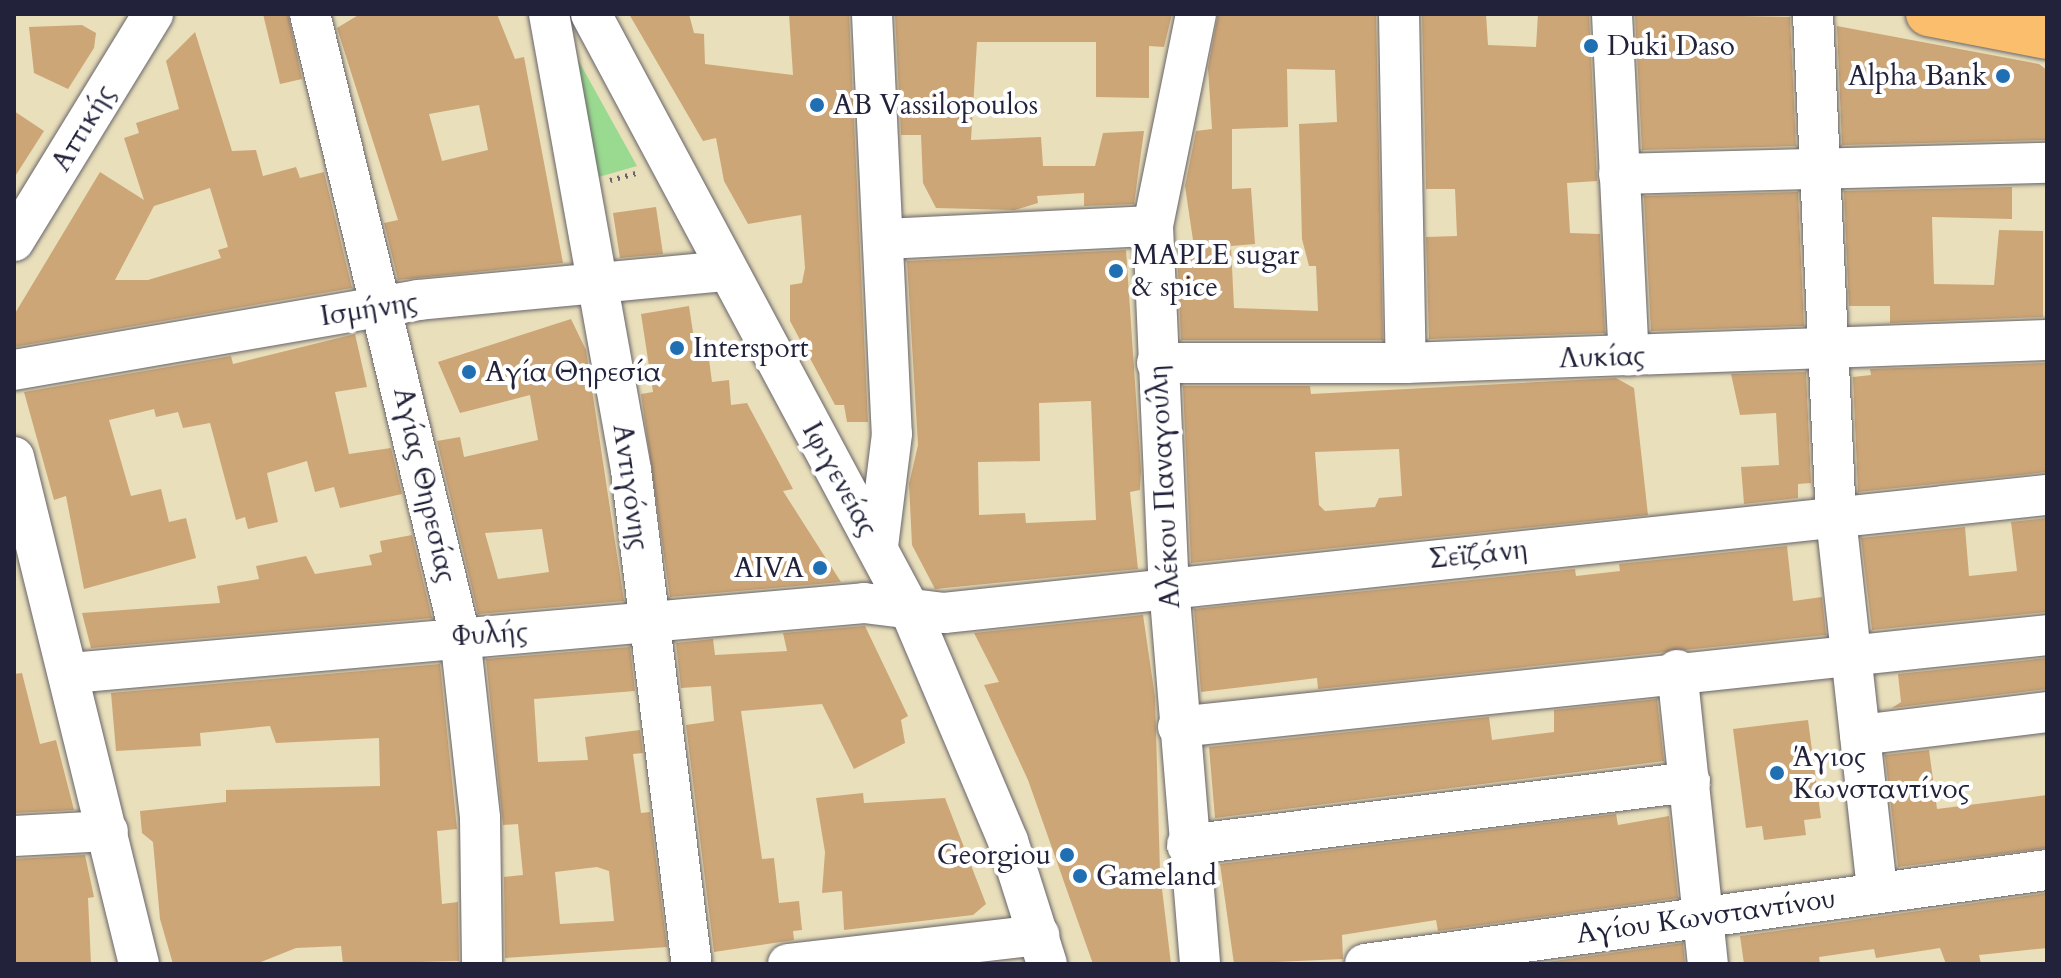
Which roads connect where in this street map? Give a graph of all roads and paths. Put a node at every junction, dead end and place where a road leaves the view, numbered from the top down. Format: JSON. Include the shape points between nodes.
{"nodes":[{"id":1,"x":153,"y":14,"type":"edge"},
{"id":2,"x":310,"y":14,"type":"edge"},
{"id":3,"x":549,"y":14,"type":"edge"},
{"id":4,"x":591,"y":14,"type":"edge"},
{"id":5,"x":872,"y":14,"type":"edge"},
{"id":6,"x":1196,"y":14,"type":"edge"},
{"id":7,"x":1399,"y":14,"type":"edge"},
{"id":8,"x":1612,"y":14,"type":"edge"},
{"id":9,"x":1813,"y":14,"type":"edge"},
{"id":10,"x":1928,"y":14,"type":"edge"},
{"id":11,"x":2047,"y":37,"type":"edge"},
{"id":12,"x":2047,"y":163,"type":"edge"},
{"id":13,"x":669,"y":164,"type":"junction"},
{"id":14,"x":1815,"y":171,"type":"junction"},
{"id":15,"x":1619,"y":174,"type":"junction"},
{"id":16,"x":578,"y":189,"type":"junction"},
{"id":17,"x":1153,"y":226,"type":"junction"},
{"id":18,"x":884,"y":239,"type":"junction"},
{"id":19,"x":14,"y":241,"type":"edge"},
{"id":20,"x":726,"y":271,"type":"junction"},
{"id":21,"x":596,"y":281,"type":"junction"},
{"id":22,"x":384,"y":305,"type":"junction"},
{"id":23,"x":2047,"y":340,"type":"edge"},
{"id":24,"x":1825,"y":345,"type":"junction"},
{"id":25,"x":1629,"y":356,"type":"junction"},
{"id":26,"x":1157,"y":363,"type":"junction"},
{"id":27,"x":1406,"y":363,"type":"junction"},
{"id":28,"x":14,"y":370,"type":"edge"},
{"id":29,"x":14,"y":457,"type":"edge"},
{"id":30,"x":2047,"y":495,"type":"edge"},
{"id":31,"x":1836,"y":518,"type":"junction"},
{"id":32,"x":878,"y":547,"type":"junction"},
{"id":33,"x":1169,"y":586,"type":"junction"},
{"id":34,"x":910,"y":610,"type":"junction"},
{"id":35,"x":649,"y":623,"type":"junction"},
{"id":36,"x":2047,"y":635,"type":"edge"},
{"id":37,"x":460,"y":636,"type":"junction"},
{"id":38,"x":1851,"y":654,"type":"junction"},
{"id":39,"x":1677,"y":670,"type":"junction"},
{"id":40,"x":71,"y":673,"type":"junction"},
{"id":41,"x":2047,"y":712,"type":"edge"},
{"id":42,"x":1178,"y":727,"type":"junction"},
{"id":43,"x":1860,"y":735,"type":"junction"},
{"id":44,"x":1690,"y":782,"type":"junction"},
{"id":45,"x":108,"y":831,"type":"junction"},
{"id":46,"x":14,"y":836,"type":"edge"},
{"id":47,"x":1187,"y":845,"type":"junction"},
{"id":48,"x":2047,"y":870,"type":"edge"},
{"id":49,"x":1877,"y":890,"type":"junction"},
{"id":50,"x":1703,"y":917,"type":"junction"},
{"id":51,"x":1043,"y":950,"type":"edge"},
{"id":52,"x":139,"y":964,"type":"edge"},
{"id":53,"x":482,"y":964,"type":"edge"},
{"id":54,"x":692,"y":964,"type":"edge"},
{"id":55,"x":788,"y":964,"type":"edge"},
{"id":56,"x":1200,"y":964,"type":"edge"},
{"id":57,"x":1365,"y":964,"type":"edge"},
{"id":58,"x":1708,"y":964,"type":"edge"}],
"edges":[{"from":1,"to":19,"type":"street","name":"Αττικής"},
{"from":2,"to":22,"type":"street","name":"Αγίας Θηρεσίας"},
{"from":3,"to":16,"type":"street","name":"Αντιγόνης"},
{"from":4,"to":13,"type":"street","name":"Ιφιγενείας"},
{"from":5,"to":18,"type":"street"},
{"from":6,"to":17,"type":"street","name":"Αλέκου Παναγούλη"},
{"from":7,"to":27,"type":"street"},
{"from":8,"to":15,"type":"street"},
{"from":9,"to":14,"type":"street"},
{"from":10,"to":11,"type":"main road"},
{"from":12,"to":14,"type":"street"},
{"from":13,"to":16,"type":"path"},
{"from":13,"to":20,"type":"street","name":"Ιφιγενείας"},
{"from":14,"to":15,"type":"street"},
{"from":14,"to":24,"type":"street"},
{"from":15,"to":25,"type":"street"},
{"from":16,"to":21,"type":"street","name":"Αντιγόνης"},
{"from":17,"to":18,"type":"street"},
{"from":17,"to":26,"type":"street","name":"Αλέκου Παναγούλη"},
{"from":18,"to":32,"type":"street","via":[[892,434]]},
{"from":20,"to":21,"type":"street","name":"Ισμήνης"},
{"from":20,"to":32,"type":"street","name":"Ιφιγενείας"},
{"from":21,"to":22,"type":"street","name":"Ισμήνης"},
{"from":21,"to":35,"type":"street","name":"Αντιγόνης","via":[[631,470]]},
{"from":22,"to":28,"type":"street","name":"Ισμήνης"},
{"from":22,"to":37,"type":"street","name":"Αγίας Θηρεσίας"},
{"from":23,"to":24,"type":"street","name":"Λυκίας"},
{"from":24,"to":25,"type":"street","name":"Λυκίας"},
{"from":24,"to":31,"type":"street"},
{"from":25,"to":27,"type":"street","name":"Λυκίας"},
{"from":26,"to":27,"type":"street","name":"Λυκίας"},
{"from":26,"to":33,"type":"street","name":"Αλέκου Παναγούλη"},
{"from":29,"to":40,"type":"street"},
{"from":30,"to":31,"type":"street","name":"Σεϊζάνη"},
{"from":31,"to":33,"type":"street","name":"Σεϊζάνη"},
{"from":31,"to":38,"type":"street"},
{"from":32,"to":34,"type":"street","name":"Ιφιγενείας"},
{"from":33,"to":34,"type":"street","name":"Σεϊζάνη"},
{"from":33,"to":42,"type":"street","name":"Αλέκου Παναγούλη"},
{"from":34,"to":35,"type":"street","name":"Φυλής","via":[[864,603]]},
{"from":34,"to":51,"type":"street","name":"Ιφιγενείας","via":[[1008,841]]},
{"from":35,"to":37,"type":"street","name":"Φυλής"},
{"from":35,"to":54,"type":"street","name":"Αντιγόνης"},
{"from":36,"to":38,"type":"street"},
{"from":37,"to":40,"type":"street","name":"Φυλής"},
{"from":37,"to":53,"type":"street","name":"Αγίας Θηρεσίας","via":[[480,818]]},
{"from":38,"to":39,"type":"street"},
{"from":38,"to":43,"type":"street"},
{"from":39,"to":42,"type":"street"},
{"from":39,"to":44,"type":"street"},
{"from":40,"to":45,"type":"street"},
{"from":41,"to":43,"type":"street"},
{"from":42,"to":47,"type":"street","name":"Αλέκου Παναγούλη"},
{"from":43,"to":49,"type":"street"},
{"from":44,"to":47,"type":"street"},
{"from":44,"to":50,"type":"street"},
{"from":45,"to":46,"type":"street"},
{"from":45,"to":52,"type":"street"},
{"from":47,"to":56,"type":"street","name":"Αλέκου Παναγούλη"},
{"from":48,"to":49,"type":"street","name":"Αγίου Κωνσταντίνου"},
{"from":49,"to":50,"type":"street","name":"Αγίου Κωνσταντίνου"},
{"from":50,"to":57,"type":"street","name":"Αγίου Κωνσταντίνου"},
{"from":50,"to":58,"type":"street"},
{"from":51,"to":55,"type":"street"}]}
